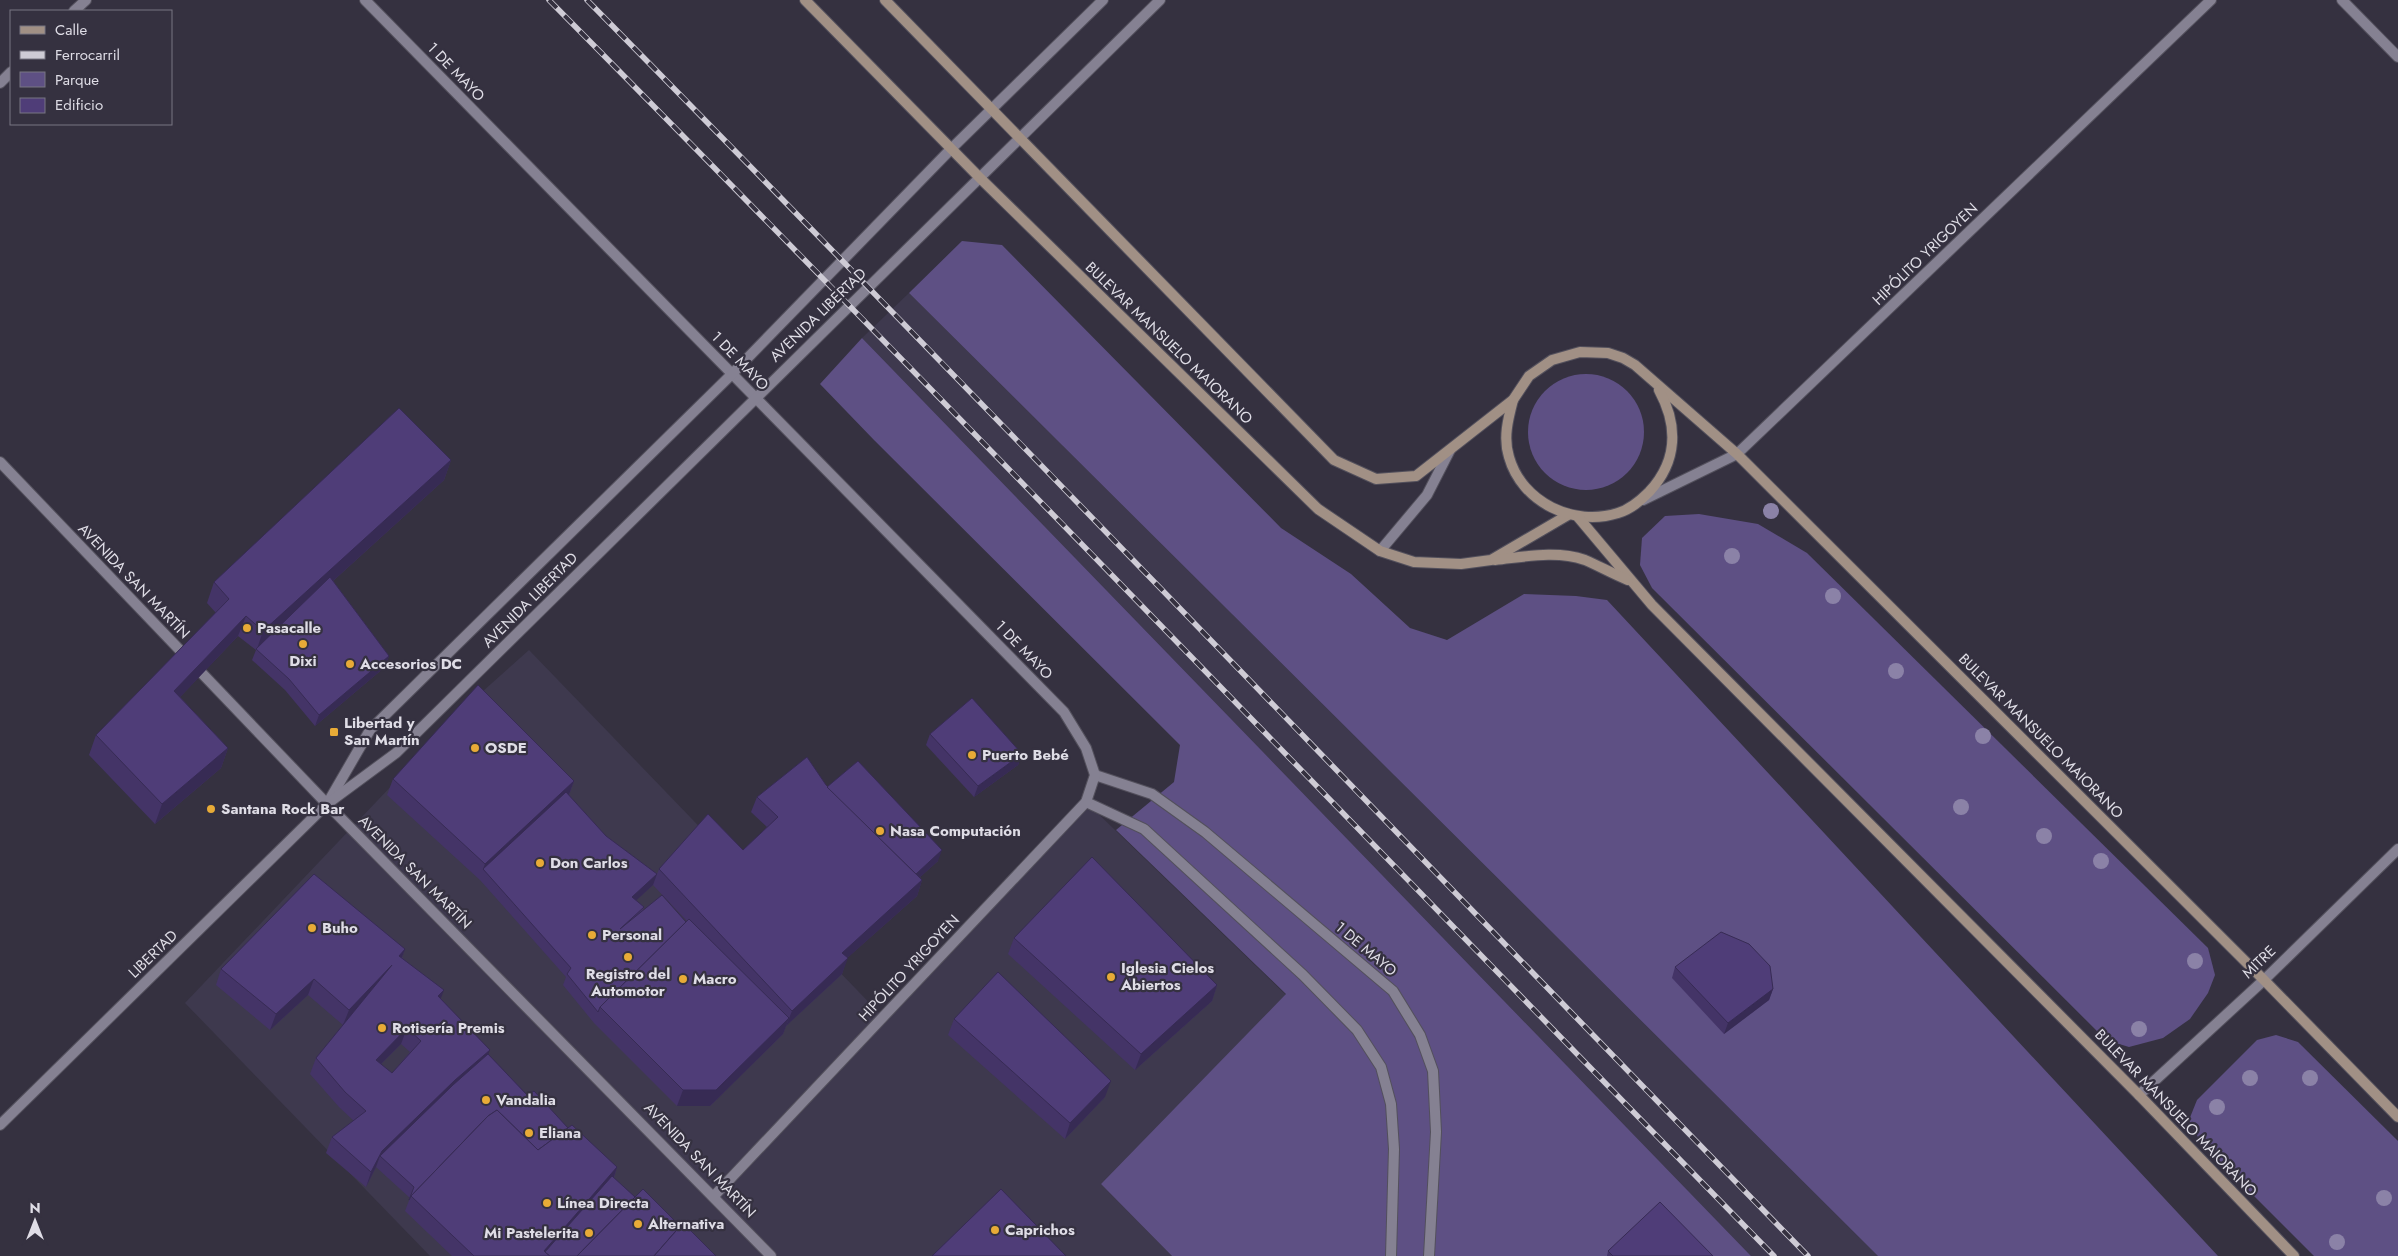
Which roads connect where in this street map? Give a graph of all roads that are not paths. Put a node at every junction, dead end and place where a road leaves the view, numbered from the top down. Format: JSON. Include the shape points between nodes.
{"nodes":[{"id":1,"x":86,"y":0,"type":"edge"},
{"id":2,"x":365,"y":0,"type":"edge"},
{"id":3,"x":805,"y":0,"type":"edge"},
{"id":4,"x":885,"y":0,"type":"edge"},
{"id":5,"x":1103,"y":0,"type":"edge"},
{"id":6,"x":1160,"y":0,"type":"edge"},
{"id":7,"x":2211,"y":0,"type":"edge"},
{"id":8,"x":2342,"y":0,"type":"edge"},
{"id":9,"x":75,"y":10,"type":"edge"},
{"id":10,"x":2398,"y":58,"type":"edge"},
{"id":11,"x":10,"y":73,"type":"edge"},
{"id":12,"x":0,"y":83,"type":"edge"},
{"id":13,"x":992,"y":110,"type":"junction"},
{"id":14,"x":1019,"y":139,"type":"junction"},
{"id":15,"x":952,"y":149,"type":"junction"},
{"id":16,"x":980,"y":178,"type":"junction"},
{"id":17,"x":732,"y":374,"type":"junction"},
{"id":18,"x":1656,"y":384,"type":"junction"},
{"id":19,"x":755,"y":398,"type":"junction"},
{"id":20,"x":1513,"y":400,"type":"junction"},
{"id":21,"x":1450,"y":450,"type":"junction"},
{"id":22,"x":1737,"y":454,"type":"junction"},
{"id":23,"x":0,"y":462,"type":"edge"},
{"id":24,"x":1640,"y":501,"type":"junction"},
{"id":25,"x":1573,"y":516,"type":"junction"},
{"id":26,"x":1380,"y":551,"type":"junction"},
{"id":27,"x":1491,"y":560,"type":"junction"},
{"id":28,"x":1630,"y":581,"type":"junction"},
{"id":29,"x":1095,"y":775,"type":"junction"},
{"id":30,"x":1086,"y":802,"type":"junction"},
{"id":31,"x":327,"y":804,"type":"junction"},
{"id":32,"x":2398,"y":848,"type":"edge"},
{"id":33,"x":2264,"y":980,"type":"junction"},
{"id":34,"x":2139,"y":1095,"type":"junction"},
{"id":35,"x":2398,"y":1117,"type":"edge"},
{"id":36,"x":0,"y":1125,"type":"edge"},
{"id":37,"x":714,"y":1196,"type":"junction"},
{"id":38,"x":771,"y":1256,"type":"edge"},
{"id":39,"x":1391,"y":1256,"type":"edge"},
{"id":40,"x":1429,"y":1256,"type":"edge"},
{"id":41,"x":2294,"y":1256,"type":"edge"}],
"edges":[{"from":1,"to":9,"type":"street"},
{"from":2,"to":17,"type":"street","name":"1 DE MAYO"},
{"from":3,"to":15,"type":"main road","name":"BULEVAR MANSUELO MAIORANO"},
{"from":4,"to":13,"type":"main road","name":"BULEVAR MANSUELO MAIORANO"},
{"from":5,"to":13,"type":"street","name":"AVENIDA LIBERTAD"},
{"from":6,"to":14,"type":"street","name":"AVENIDA LIBERTAD"},
{"from":7,"to":22,"type":"street","name":"HIPÓLITO YRIGOYEN"},
{"from":8,"to":10,"type":"street"},
{"from":11,"to":12,"type":"street"},
{"from":13,"to":14,"type":"main road","name":"BULEVAR MANSUELO MAIORANO"},
{"from":13,"to":15,"type":"street","name":"AVENIDA LIBERTAD"},
{"from":14,"to":16,"type":"street","name":"AVENIDA LIBERTAD"},
{"from":14,"to":21,"type":"main road","name":"BULEVAR MANSUELO MAIORANO","via":[[1334,460],[1376,479],[1406,477],[1416,476]]},
{"from":15,"to":16,"type":"main road","name":"BULEVAR MANSUELO MAIORANO"},
{"from":15,"to":17,"type":"street","name":"AVENIDA LIBERTAD"},
{"from":16,"to":19,"type":"street","name":"AVENIDA LIBERTAD"},
{"from":16,"to":26,"type":"main road","name":"BULEVAR MANSUELO MAIORANO","via":[[1318,509]]},
{"from":17,"to":19,"type":"street","name":"1 DE MAYO"},
{"from":17,"to":31,"type":"street","name":"AVENIDA LIBERTAD","via":[[370,730]]},
{"from":18,"to":20,"type":"main road","name":"BULEVAR MANSUELO MAIORANO","via":[[1623,358],[1608,353],[1580,352],[1552,360],[1529,376]]},
{"from":18,"to":22,"type":"main road","name":"BULEVAR MANSUELO MAIORANO"},
{"from":18,"to":24,"type":"main road","name":"BULEVAR MANSUELO MAIORANO","via":[[1668,407],[1673,433],[1665,471]]},
{"from":19,"to":29,"type":"street","name":"1 DE MAYO","via":[[1064,712],[1086,748]]},
{"from":19,"to":31,"type":"street","name":"AVENIDA LIBERTAD","via":[[396,753]]},
{"from":20,"to":21,"type":"main road","name":"BULEVAR MANSUELO MAIORANO"},
{"from":20,"to":25,"type":"main road","name":"BULEVAR MANSUELO MAIORANO","via":[[1506,428],[1509,457],[1521,483],[1542,503]]},
{"from":21,"to":26,"type":"street","via":[[1427,495]]},
{"from":22,"to":24,"type":"street","name":"HIPÓLITO YRIGOYEN"},
{"from":22,"to":33,"type":"main road","name":"BULEVAR MANSUELO MAIORANO"},
{"from":23,"to":31,"type":"street","name":"AVENIDA SAN MARTÍN"},
{"from":24,"to":25,"type":"main road","name":"BULEVAR MANSUELO MAIORANO","via":[[1611,516]]},
{"from":25,"to":27,"type":"main road","name":"BULEVAR MANSUELO MAIORANO"},
{"from":25,"to":28,"type":"main road","name":"BULEVAR MANSUELO MAIORANO"},
{"from":26,"to":27,"type":"main road","name":"BULEVAR MANSUELO MAIORANO","via":[[1414,562],[1461,564]]},
{"from":27,"to":28,"type":"main road","via":[[1547,554],[1567,556],[1584,560]]},
{"from":28,"to":34,"type":"main road","name":"BULEVAR MANSUELO MAIORANO"},
{"from":29,"to":30,"type":"street","name":"HIPÓLITO YRIGOYEN"},
{"from":29,"to":40,"type":"street","name":"1 DE MAYO","via":[[1152,794],[1205,832],[1393,991],[1420,1035],[1433,1071],[1436,1132]]},
{"from":30,"to":37,"type":"street","name":"HIPÓLITO YRIGOYEN"},
{"from":30,"to":39,"type":"street","via":[[1144,829],[1303,975],[1357,1030],[1381,1067],[1391,1104],[1394,1149]]},
{"from":31,"to":36,"type":"street","name":"LIBERTAD"},
{"from":31,"to":37,"type":"street","name":"AVENIDA SAN MARTÍN"},
{"from":32,"to":33,"type":"street","name":"MITRE"},
{"from":33,"to":34,"type":"street","name":"MITRE"},
{"from":33,"to":35,"type":"main road","name":"BULEVAR MANSUELO MAIORANO"},
{"from":34,"to":41,"type":"main road","name":"BULEVAR MANSUELO MAIORANO"},
{"from":37,"to":38,"type":"street","name":"AVENIDA SAN MARTÍN"}]}
